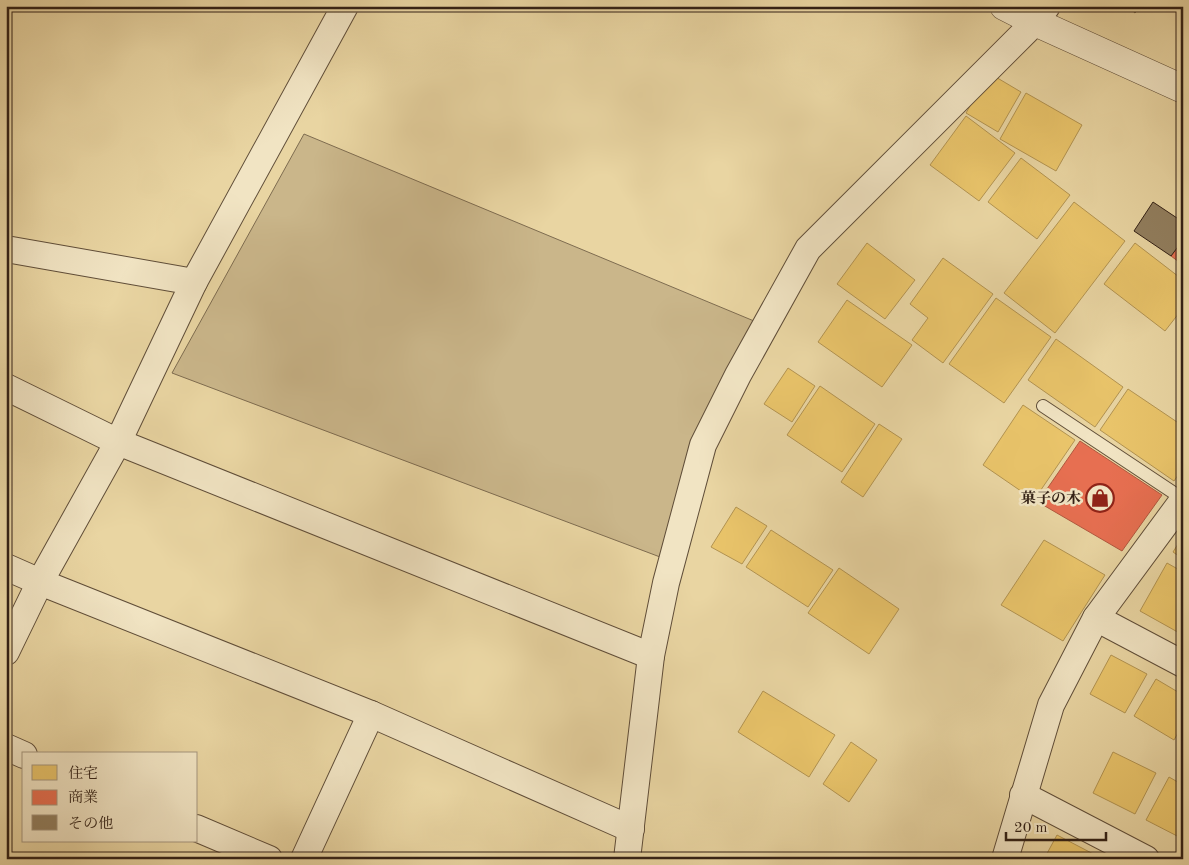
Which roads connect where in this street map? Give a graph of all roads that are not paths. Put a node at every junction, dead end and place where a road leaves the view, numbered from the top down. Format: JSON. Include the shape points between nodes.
{"nodes":[{"id":1,"x":345,"y":6,"type":"edge"},
{"id":2,"x":1004,"y":6,"type":"edge"},
{"id":3,"x":1041,"y":14,"type":"edge"},
{"id":4,"x":1183,"y":89,"type":"edge"},
{"id":5,"x":6,"y":249,"type":"edge"},
{"id":6,"x":194,"y":282,"type":"junction"},
{"id":7,"x":6,"y":387,"type":"edge"},
{"id":8,"x":1043,"y":406,"type":"dead end"},
{"id":9,"x":118,"y":442,"type":"junction"},
{"id":10,"x":1183,"y":500,"type":"edge"},
{"id":11,"x":6,"y":567,"type":"edge"},
{"id":12,"x":40,"y":582,"type":"junction"},
{"id":13,"x":1096,"y":618,"type":"junction"},
{"id":14,"x":6,"y":652,"type":"edge"},
{"id":15,"x":651,"y":656,"type":"junction"},
{"id":16,"x":1183,"y":664,"type":"edge"},
{"id":17,"x":371,"y":714,"type":"junction"},
{"id":18,"x":6,"y":748,"type":"edge"},
{"id":19,"x":22,"y":754,"type":"edge"},
{"id":20,"x":1023,"y":795,"type":"junction"},
{"id":21,"x":198,"y":829,"type":"edge"},
{"id":22,"x":631,"y":829,"type":"junction"},
{"id":23,"x":269,"y":859,"type":"edge"},
{"id":24,"x":304,"y":859,"type":"edge"},
{"id":25,"x":627,"y":859,"type":"edge"},
{"id":26,"x":1005,"y":859,"type":"edge"},
{"id":27,"x":1146,"y":859,"type":"edge"}],
"edges":[{"from":1,"to":6,"type":"street"},
{"from":2,"to":3,"type":"street"},
{"from":3,"to":4,"type":"street"},
{"from":3,"to":15,"type":"street","via":[[808,249],[703,445],[666,583]]},
{"from":5,"to":6,"type":"street"},
{"from":6,"to":9,"type":"street"},
{"from":7,"to":9,"type":"street"},
{"from":8,"to":10,"type":"lane"},
{"from":9,"to":12,"type":"street"},
{"from":9,"to":15,"type":"street"},
{"from":10,"to":13,"type":"street"},
{"from":11,"to":12,"type":"street"},
{"from":12,"to":14,"type":"street"},
{"from":12,"to":17,"type":"street"},
{"from":13,"to":16,"type":"street"},
{"from":13,"to":20,"type":"street","via":[[1051,705]]},
{"from":15,"to":22,"type":"street"},
{"from":17,"to":22,"type":"street"},
{"from":17,"to":24,"type":"street"},
{"from":18,"to":19,"type":"street"},
{"from":20,"to":26,"type":"street"},
{"from":20,"to":27,"type":"street"},
{"from":21,"to":23,"type":"street"},
{"from":22,"to":25,"type":"street"}]}
